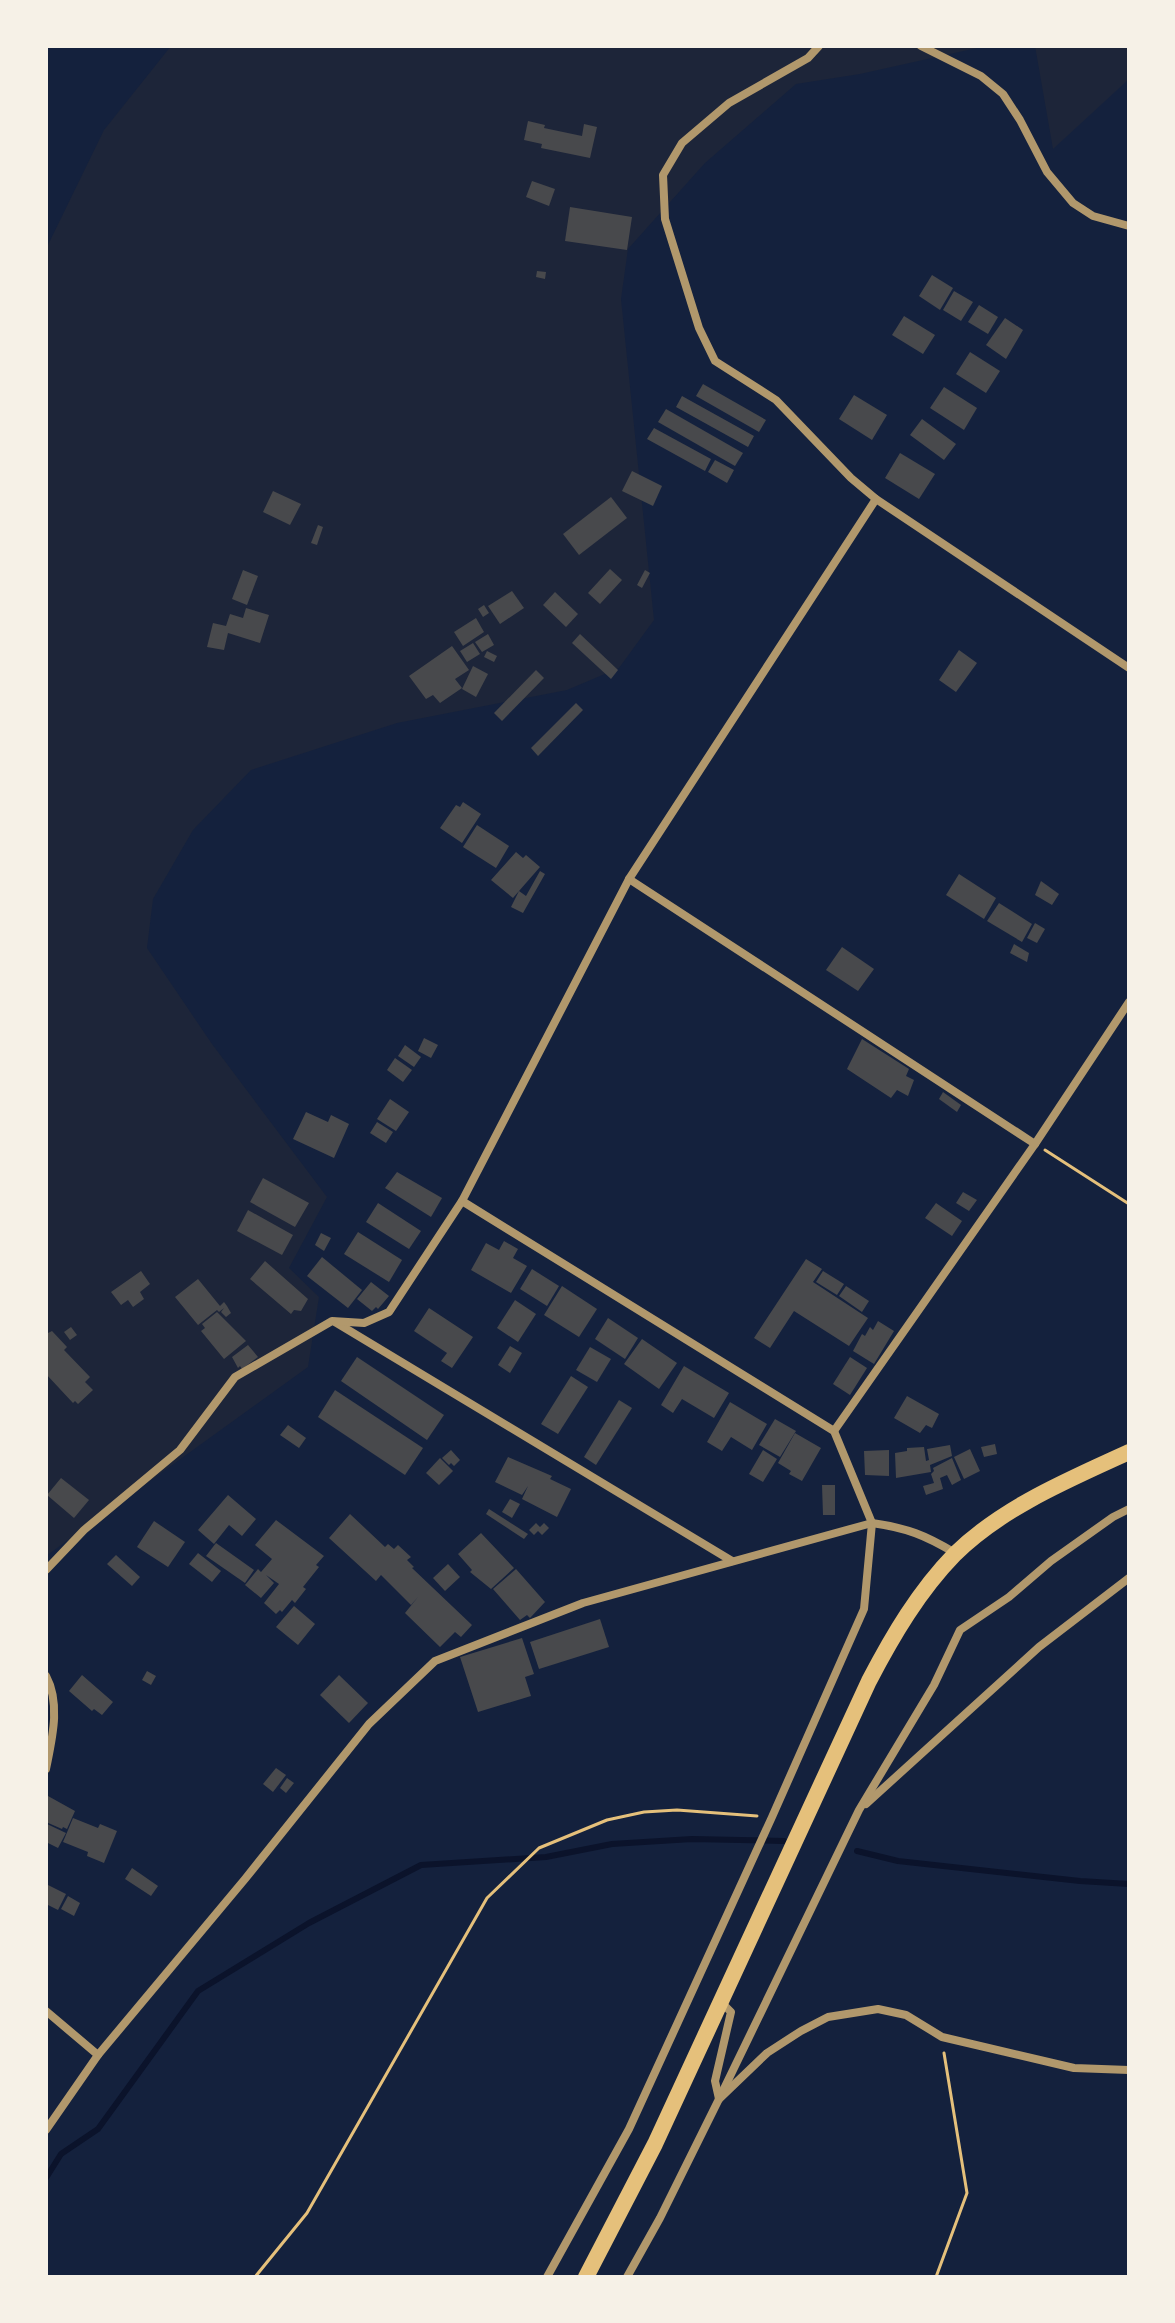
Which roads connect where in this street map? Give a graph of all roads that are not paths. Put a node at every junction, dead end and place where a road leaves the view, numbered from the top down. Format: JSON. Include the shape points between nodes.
{"nodes":[{"id":1,"x":819,"y":46,"type":"edge"},
{"id":2,"x":921,"y":46,"type":"edge"},
{"id":3,"x":1129,"y":226,"type":"edge"},
{"id":4,"x":876,"y":499,"type":"junction"},
{"id":5,"x":1129,"y":668,"type":"edge"},
{"id":6,"x":629,"y":879,"type":"junction"},
{"id":7,"x":1129,"y":1002,"type":"edge"},
{"id":8,"x":1035,"y":1144,"type":"junction"},
{"id":9,"x":462,"y":1201,"type":"junction"},
{"id":10,"x":332,"y":1321,"type":"junction"},
{"id":11,"x":834,"y":1431,"type":"junction"},
{"id":12,"x":1129,"y":1452,"type":"edge"},
{"id":13,"x":1129,"y":1509,"type":"edge"},
{"id":14,"x":872,"y":1523,"type":"junction"},
{"id":15,"x":956,"y":1554,"type":"junction"},
{"id":16,"x":732,"y":1561,"type":"junction"},
{"id":17,"x":46,"y":1570,"type":"edge"},
{"id":18,"x":1129,"y":1578,"type":"edge"},
{"id":19,"x":46,"y":1676,"type":"edge"},
{"id":20,"x":46,"y":1769,"type":"edge"},
{"id":21,"x":859,"y":1810,"type":"junction"},
{"id":22,"x":721,"y":2002,"type":"junction"},
{"id":23,"x":46,"y":2011,"type":"edge"},
{"id":24,"x":98,"y":2055,"type":"junction"},
{"id":25,"x":1129,"y":2070,"type":"edge"},
{"id":26,"x":719,"y":2099,"type":"junction"},
{"id":27,"x":46,"y":2130,"type":"edge"},
{"id":28,"x":547,"y":2277,"type":"edge"},
{"id":29,"x":586,"y":2277,"type":"edge"},
{"id":30,"x":627,"y":2277,"type":"edge"}],
"edges":[{"from":1,"to":4,"type":"street","via":[[808,58],[729,103],[682,143],[663,175],[665,219],[699,328],[715,361],[776,400]]},
{"from":2,"to":3,"type":"street","via":[[981,76],[1003,94],[1047,172],[1073,203],[1093,216]]},
{"from":4,"to":5,"type":"street"},
{"from":4,"to":6,"type":"street"},
{"from":6,"to":8,"type":"street"},
{"from":6,"to":9,"type":"street"},
{"from":7,"to":8,"type":"street"},
{"from":8,"to":11,"type":"street"},
{"from":9,"to":10,"type":"street","via":[[389,1312],[364,1323]]},
{"from":9,"to":11,"type":"street"},
{"from":10,"to":16,"type":"street"},
{"from":10,"to":17,"type":"street","via":[[235,1377],[180,1450],[84,1530]]},
{"from":11,"to":14,"type":"street"},
{"from":12,"to":15,"type":"highway","via":[[1017,1507]]},
{"from":13,"to":21,"type":"street","via":[[960,1630],[934,1685]]},
{"from":14,"to":15,"type":"street","via":[[924,1535]]},
{"from":14,"to":16,"type":"street"},
{"from":14,"to":28,"type":"street","via":[[864,1609],[629,2129]]},
{"from":15,"to":22,"type":"highway","via":[[904,1618],[869,1681]]},
{"from":16,"to":24,"type":"street","via":[[583,1603],[435,1661],[369,1724]]},
{"from":18,"to":21,"type":"street","via":[[1039,1647]]},
{"from":19,"to":20,"type":"street","via":[[52,1687],[54,1730]]},
{"from":21,"to":26,"type":"street"},
{"from":22,"to":26,"type":"street","via":[[731,2012],[715,2081]]},
{"from":22,"to":29,"type":"highway"},
{"from":23,"to":24,"type":"street"},
{"from":24,"to":27,"type":"street"},
{"from":25,"to":26,"type":"street","via":[[1074,2068],[942,2037],[906,2015],[878,2009],[828,2017],[801,2031],[767,2053]]},
{"from":26,"to":30,"type":"street"}]}
